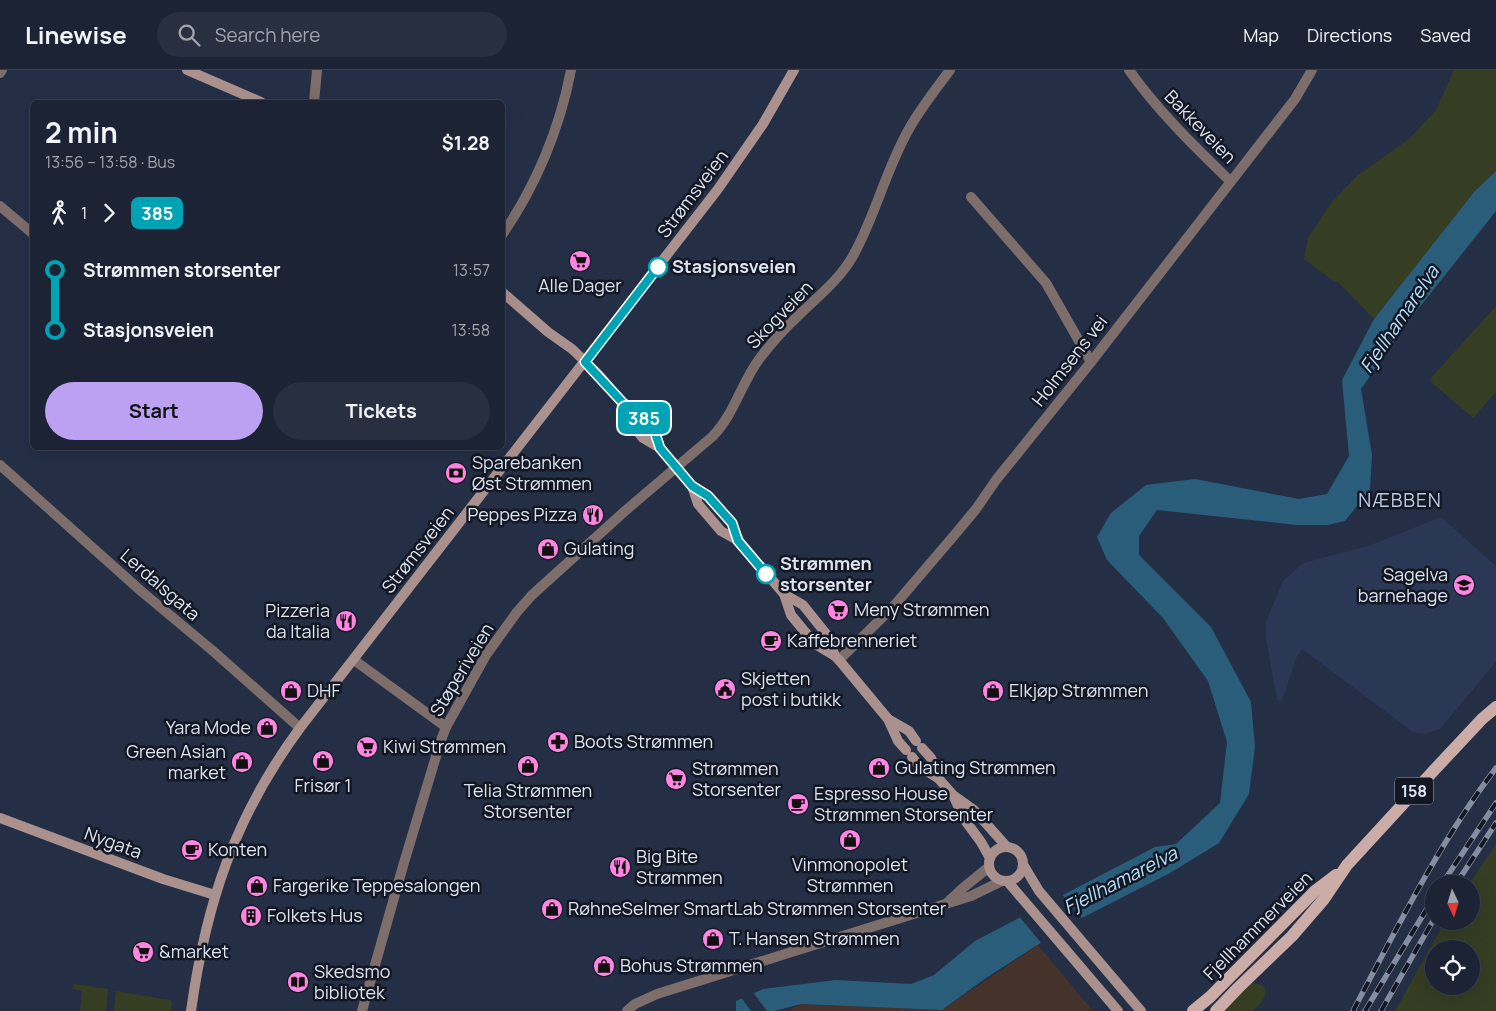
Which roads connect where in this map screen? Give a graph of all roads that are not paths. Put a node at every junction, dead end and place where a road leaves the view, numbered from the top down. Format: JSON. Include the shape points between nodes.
{"nodes":[{"id":1,"x":187,"y":70,"type":"edge"},
{"id":2,"x":317,"y":70,"type":"edge"},
{"id":3,"x":571,"y":70,"type":"edge"},
{"id":4,"x":794,"y":70,"type":"edge"},
{"id":5,"x":950,"y":70,"type":"edge"},
{"id":6,"x":1129,"y":70,"type":"edge"},
{"id":7,"x":1312,"y":70,"type":"edge"},
{"id":8,"x":256,"y":100,"type":"edge"},
{"id":9,"x":314,"y":100,"type":"edge"},
{"id":10,"x":1230,"y":182,"type":"junction"},
{"id":11,"x":971,"y":197,"type":"dead end"},
{"id":12,"x":0,"y":206,"type":"edge"},
{"id":13,"x":505,"y":230,"type":"edge"},
{"id":14,"x":30,"y":231,"type":"edge"},
{"id":15,"x":505,"y":295,"type":"edge"},
{"id":16,"x":585,"y":362,"type":"junction"},
{"id":17,"x":1091,"y":362,"type":"junction"},
{"id":18,"x":0,"y":465,"type":"edge"},
{"id":19,"x":676,"y":467,"type":"junction"},
{"id":20,"x":784,"y":594,"type":"junction"},
{"id":21,"x":837,"y":658,"type":"junction"},
{"id":22,"x":354,"y":660,"type":"junction"},
{"id":23,"x":1496,"y":700,"type":"edge"},
{"id":24,"x":1496,"y":707,"type":"edge"},
{"id":25,"x":888,"y":719,"type":"junction"},
{"id":26,"x":1482,"y":719,"type":"junction"},
{"id":27,"x":446,"y":727,"type":"junction"},
{"id":28,"x":300,"y":728,"type":"junction"},
{"id":29,"x":938,"y":778,"type":"junction"},
{"id":30,"x":953,"y":795,"type":"junction"},
{"id":31,"x":0,"y":818,"type":"edge"},
{"id":32,"x":1007,"y":847,"type":"junction"},
{"id":33,"x":990,"y":863,"type":"junction"},
{"id":34,"x":1347,"y":865,"type":"junction"},
{"id":35,"x":1024,"y":866,"type":"junction"},
{"id":36,"x":1005,"y":881,"type":"junction"},
{"id":37,"x":215,"y":895,"type":"junction"},
{"id":38,"x":948,"y":903,"type":"junction"},
{"id":39,"x":191,"y":1011,"type":"edge"},
{"id":40,"x":362,"y":1011,"type":"edge"},
{"id":41,"x":627,"y":1011,"type":"edge"},
{"id":42,"x":1118,"y":1011,"type":"edge"},
{"id":43,"x":1141,"y":1011,"type":"edge"},
{"id":44,"x":1193,"y":1011,"type":"edge"},
{"id":45,"x":1216,"y":1011,"type":"edge"}],
"edges":[{"from":1,"to":8,"type":"main road"},
{"from":2,"to":9,"type":"street"},
{"from":3,"to":13,"type":"street","via":[[557,125],[545,156]]},
{"from":4,"to":16,"type":"main road","name":"Strømsveien","via":[[730,172]]},
{"from":5,"to":19,"type":"street","name":"Skogveien","via":[[909,129],[854,255],[828,288],[760,358],[745,380],[722,427]]},
{"from":6,"to":10,"type":"street","name":"Bakkeveien","via":[[1174,125]]},
{"from":7,"to":10,"type":"street","name":"Holmsens vei","via":[[1295,99]]},
{"from":10,"to":17,"type":"street","name":"Holmsens vei"},
{"from":11,"to":17,"type":"street","via":[[1046,283]]},
{"from":12,"to":14,"type":"street"},
{"from":15,"to":16,"type":"main road"},
{"from":16,"to":19,"type":"main road","via":[[623,403],[629,421],[643,438],[660,448]]},
{"from":16,"to":22,"type":"main road","name":"Strømsveien"},
{"from":17,"to":21,"type":"street","name":"Holmsens vei","via":[[958,532],[893,607]]},
{"from":18,"to":28,"type":"street","name":"Lerdalsgata"},
{"from":19,"to":20,"type":"main road","via":[[692,486],[698,504],[721,531],[738,541]]},
{"from":19,"to":27,"type":"street","name":"Støperiveien","via":[[532,594],[486,655]]},
{"from":20,"to":21,"type":"main road","via":[[809,612],[827,635]]},
{"from":20,"to":21,"type":"main road","via":[[791,615],[815,644]]},
{"from":21,"to":25,"type":"main road"},
{"from":22,"to":27,"type":"street"},
{"from":22,"to":28,"type":"main road","name":"Strømsveien"},
{"from":23,"to":26,"type":"main road","name":"Fjellhammerveien","number":"158"},
{"from":24,"to":26,"type":"main road","name":"Fjellhammerveien","number":"158"},
{"from":25,"to":29,"type":"main road","via":[[898,741],[920,767]]},
{"from":25,"to":29,"type":"main road","via":[[909,731],[931,758]]},
{"from":26,"to":34,"type":"main road","name":"Fjellhammerveien","number":"158"},
{"from":27,"to":40,"type":"street","name":"Støperiveien"},
{"from":28,"to":37,"type":"main road","name":"Strømsveien","via":[[252,803]]},
{"from":29,"to":30,"type":"main road"},
{"from":30,"to":32,"type":"main road","via":[[974,810]]},
{"from":30,"to":33,"type":"main road"},
{"from":31,"to":37,"type":"main road","name":"Nygata"},
{"from":32,"to":33,"type":"main road","via":[[997,850]]},
{"from":32,"to":35,"type":"main road","via":[[1018,851]]},
{"from":33,"to":36,"type":"main road","via":[[994,876]]},
{"from":33,"to":38,"type":"street"},
{"from":34,"to":44,"type":"main road","name":"Fjellhammerveien","number":"158"},
{"from":34,"to":45,"type":"main road","name":"Fjellhammerveien","number":"158","via":[[1324,899],[1292,936]]},
{"from":35,"to":36,"type":"main road","via":[[1017,878]]},
{"from":35,"to":43,"type":"main road","via":[[1039,891]]},
{"from":36,"to":38,"type":"street"},
{"from":36,"to":42,"type":"main road"},
{"from":37,"to":39,"type":"main road","name":"Strømsveien","via":[[199,957]]},
{"from":38,"to":41,"type":"street","via":[[657,994]]}]}
